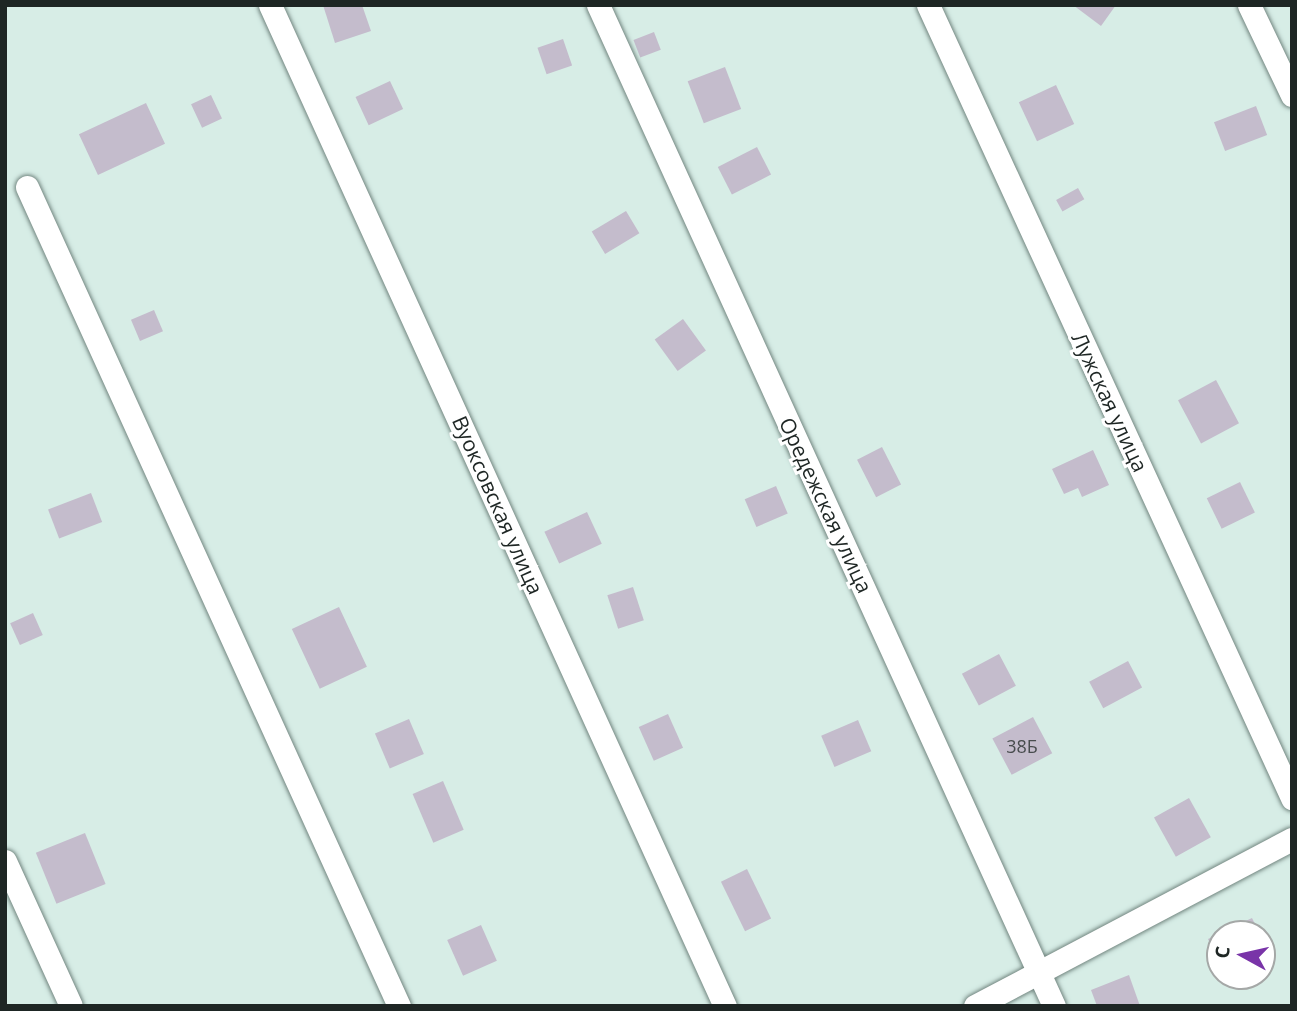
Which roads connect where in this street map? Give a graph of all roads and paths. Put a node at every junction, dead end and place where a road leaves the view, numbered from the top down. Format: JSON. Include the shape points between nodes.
{"nodes":[{"id":1,"x":270,"y":5,"type":"edge"},
{"id":2,"x":598,"y":5,"type":"edge"},
{"id":3,"x":928,"y":5,"type":"edge"},
{"id":4,"x":1249,"y":5,"type":"edge"},
{"id":5,"x":1292,"y":95,"type":"edge"},
{"id":6,"x":27,"y":187,"type":"dead end"},
{"id":7,"x":1292,"y":798,"type":"edge"},
{"id":8,"x":1292,"y":839,"type":"edge"},
{"id":9,"x":5,"y":861,"type":"edge"},
{"id":10,"x":1039,"y":973,"type":"junction"},
{"id":11,"x":71,"y":1006,"type":"edge"},
{"id":12,"x":400,"y":1006,"type":"edge"},
{"id":13,"x":725,"y":1006,"type":"edge"},
{"id":14,"x":975,"y":1006,"type":"edge"},
{"id":15,"x":1054,"y":1006,"type":"edge"}],
"edges":[{"from":1,"to":13,"type":"street","name":"Вуоксовская улица"},
{"from":2,"to":10,"type":"street","name":"Оредежская улица"},
{"from":3,"to":7,"type":"street","name":"Лужская улица"},
{"from":4,"to":5,"type":"street"},
{"from":6,"to":12,"type":"street"},
{"from":8,"to":10,"type":"street"},
{"from":9,"to":11,"type":"street"},
{"from":10,"to":14,"type":"street"},
{"from":10,"to":15,"type":"street","name":"Оредежская улица"}]}
